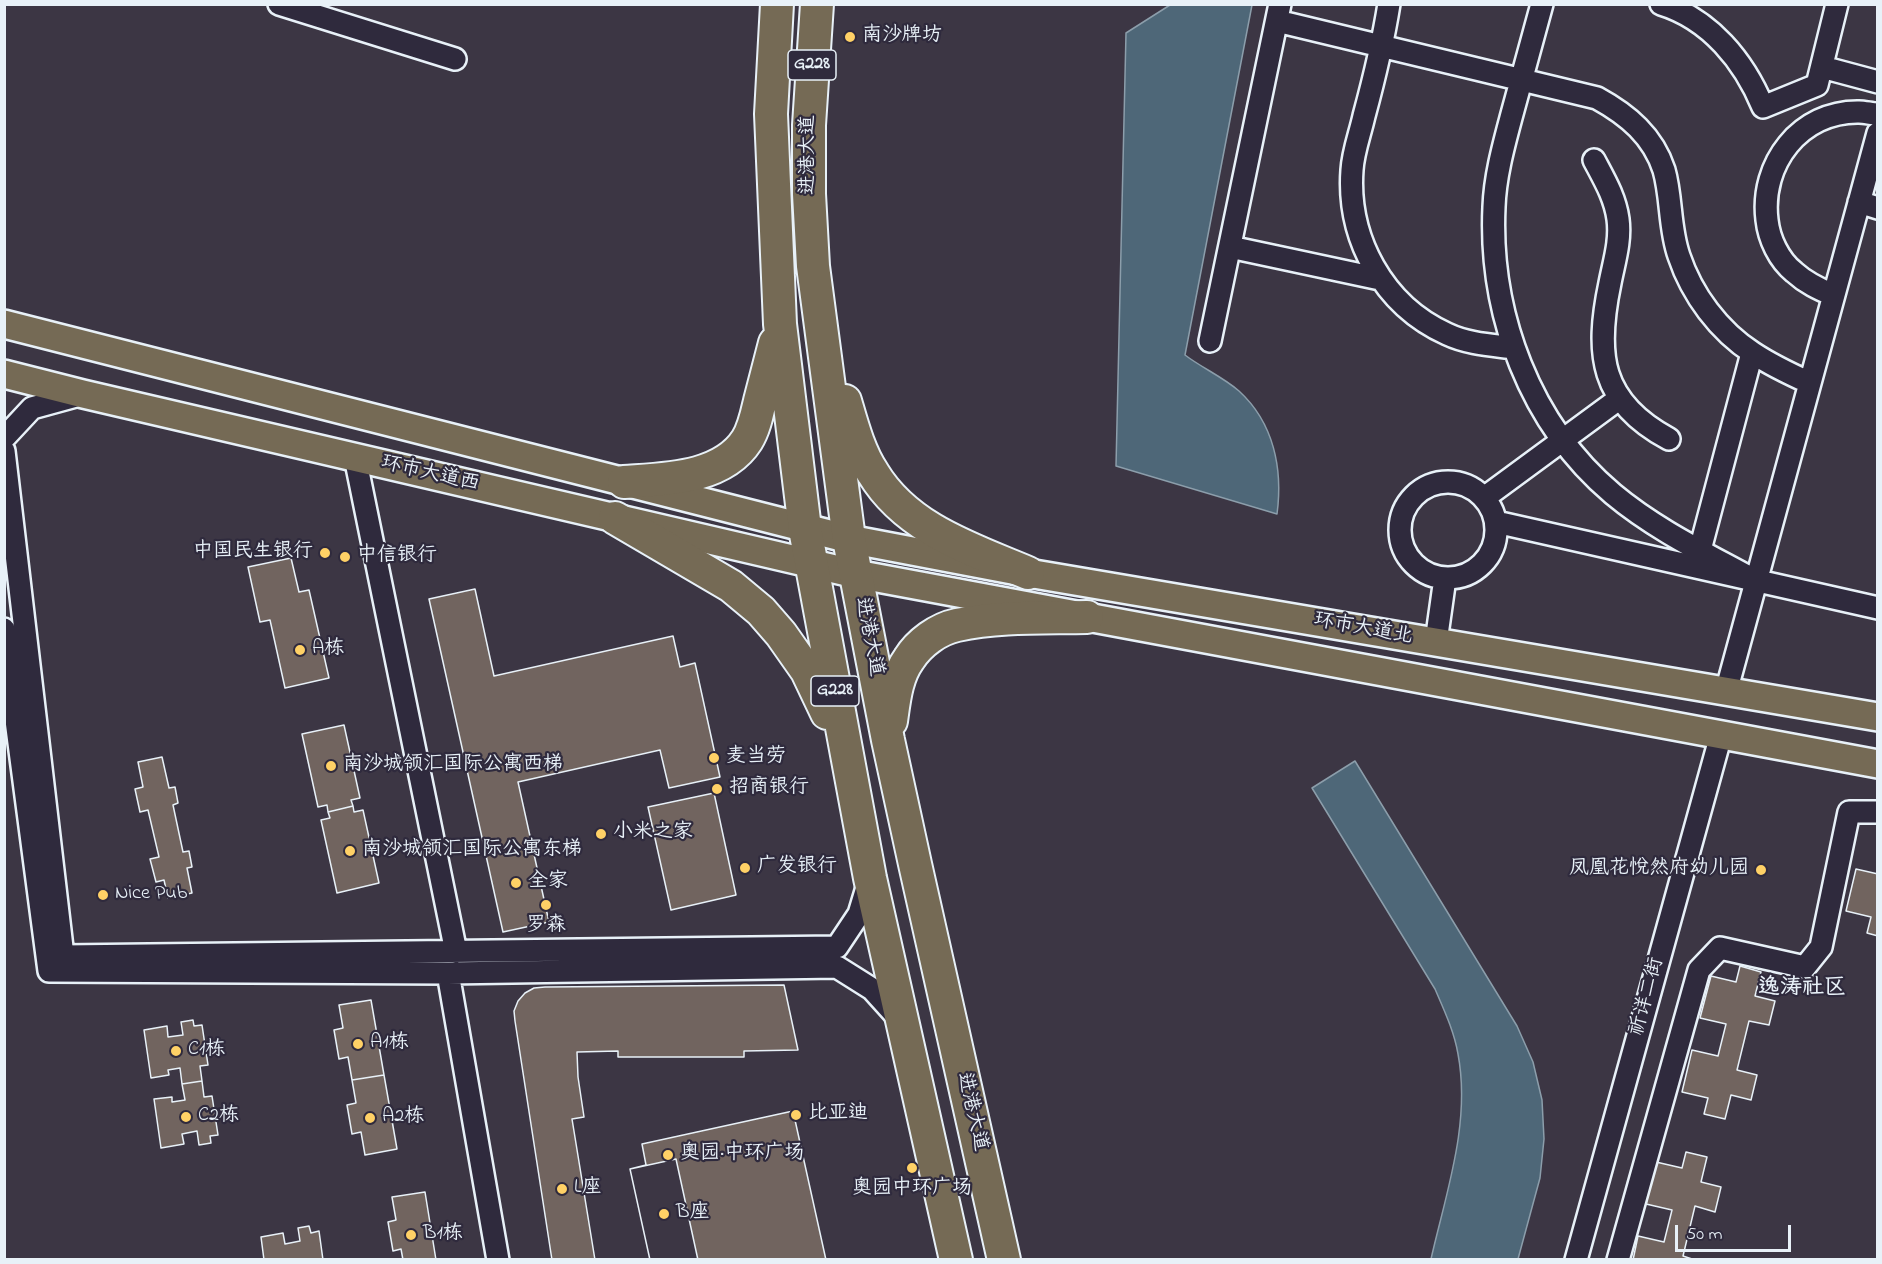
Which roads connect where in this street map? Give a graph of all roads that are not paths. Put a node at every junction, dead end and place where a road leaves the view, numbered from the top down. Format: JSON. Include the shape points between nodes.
{"nodes":[{"id":1,"x":279,"y":4,"type":"edge"},
{"id":2,"x":763,"y":4,"type":"edge"},
{"id":3,"x":777,"y":4,"type":"edge"},
{"id":4,"x":817,"y":4,"type":"edge"},
{"id":5,"x":833,"y":4,"type":"edge"},
{"id":6,"x":1389,"y":4,"type":"edge"},
{"id":7,"x":1542,"y":4,"type":"edge"},
{"id":8,"x":1661,"y":4,"type":"edge"},
{"id":9,"x":1837,"y":4,"type":"edge"},
{"id":10,"x":1278,"y":13,"type":"edge"},
{"id":11,"x":1382,"y":46,"type":"junction"},
{"id":12,"x":455,"y":59,"type":"dead end"},
{"id":13,"x":1822,"y":67,"type":"junction"},
{"id":14,"x":1521,"y":80,"type":"junction"},
{"id":15,"x":1878,"y":82,"type":"edge"},
{"id":16,"x":771,"y":114,"type":"junction"},
{"id":17,"x":1878,"y":114,"type":"edge"},
{"id":18,"x":809,"y":125,"type":"junction"},
{"id":19,"x":1878,"y":132,"type":"edge"},
{"id":20,"x":1594,"y":160,"type":"dead end"},
{"id":21,"x":1868,"y":205,"type":"edge"},
{"id":22,"x":776,"y":238,"type":"junction"},
{"id":23,"x":1230,"y":247,"type":"junction"},
{"id":24,"x":813,"y":258,"type":"junction"},
{"id":25,"x":1380,"y":279,"type":"junction"},
{"id":26,"x":1833,"y":295,"type":"junction"},
{"id":27,"x":820,"y":322,"type":"junction"},
{"id":28,"x":4,"y":324,"type":"edge"},
{"id":29,"x":780,"y":324,"type":"junction"},
{"id":30,"x":1210,"y":341,"type":"dead end"},
{"id":31,"x":1514,"y":348,"type":"junction"},
{"id":32,"x":1752,"y":353,"type":"junction"},
{"id":33,"x":4,"y":374,"type":"edge"},
{"id":34,"x":1810,"y":383,"type":"junction"},
{"id":35,"x":83,"y":394,"type":"junction"},
{"id":36,"x":1620,"y":398,"type":"junction"},
{"id":37,"x":4,"y":438,"type":"edge"},
{"id":38,"x":1563,"y":439,"type":"junction"},
{"id":39,"x":1669,"y":439,"type":"dead end"},
{"id":40,"x":4,"y":451,"type":"edge"},
{"id":41,"x":355,"y":457,"type":"junction"},
{"id":42,"x":614,"y":480,"type":"junction"},
{"id":43,"x":1484,"y":498,"type":"junction"},
{"id":44,"x":606,"y":516,"type":"junction"},
{"id":45,"x":1496,"y":522,"type":"junction"},
{"id":46,"x":804,"y":528,"type":"junction"},
{"id":47,"x":849,"y":539,"type":"junction"},
{"id":48,"x":1700,"y":550,"type":"junction"},
{"id":49,"x":810,"y":564,"type":"junction"},
{"id":50,"x":1028,"y":573,"type":"junction"},
{"id":51,"x":856,"y":574,"type":"junction"},
{"id":52,"x":1445,"y":578,"type":"junction"},
{"id":53,"x":1756,"y":581,"type":"junction"},
{"id":54,"x":1878,"y":608,"type":"edge"},
{"id":55,"x":1087,"y":617,"type":"junction"},
{"id":56,"x":4,"y":629,"type":"edge"},
{"id":57,"x":1436,"y":642,"type":"junction"},
{"id":58,"x":1726,"y":692,"type":"junction"},
{"id":59,"x":1878,"y":717,"type":"edge"},
{"id":60,"x":1721,"y":735,"type":"junction"},
{"id":61,"x":888,"y":740,"type":"junction"},
{"id":62,"x":847,"y":754,"type":"junction"},
{"id":63,"x":1878,"y":764,"type":"edge"},
{"id":64,"x":1878,"y":812,"type":"edge"},
{"id":65,"x":870,"y":878,"type":"junction"},
{"id":66,"x":456,"y":951,"type":"junction"},
{"id":67,"x":448,"y":973,"type":"junction"},
{"id":68,"x":902,"y":1023,"type":"junction"},
{"id":69,"x":498,"y":1260,"type":"edge"},
{"id":70,"x":956,"y":1260,"type":"edge"},
{"id":71,"x":1004,"y":1260,"type":"edge"},
{"id":72,"x":1576,"y":1260,"type":"edge"},
{"id":73,"x":1617,"y":1260,"type":"edge"}],
"edges":[{"from":1,"to":12,"type":"street"},
{"from":2,"to":16,"type":"highway","via":[[762,33]]},
{"from":3,"to":16,"type":"highway","name":"进港大道","number":"G228"},
{"from":4,"to":18,"type":"highway","name":"进港大道","number":"G228"},
{"from":5,"to":18,"type":"highway","via":[[826,69]]},
{"from":6,"to":11,"type":"street"},
{"from":7,"to":14,"type":"street"},
{"from":8,"to":13,"type":"street","via":[[1701,24],[1727,47],[1748,75],[1763,107],[1817,85]]},
{"from":9,"to":13,"type":"street"},
{"from":10,"to":11,"type":"street"},
{"from":10,"to":23,"type":"street"},
{"from":11,"to":14,"type":"street"},
{"from":11,"to":25,"type":"street","via":[[1352,167],[1351,196],[1359,235]]},
{"from":13,"to":15,"type":"street"},
{"from":14,"to":31,"type":"street","via":[[1502,152],[1494,206],[1494,259],[1502,312]]},
{"from":14,"to":32,"type":"street","via":[[1597,98],[1620,110],[1639,127],[1654,147],[1664,171],[1671,227],[1691,285],[1728,334]]},
{"from":16,"to":22,"type":"highway","name":"进港大道","number":"G228"},
{"from":17,"to":26,"type":"street","via":[[1835,115],[1812,124],[1793,138],[1768,180],[1768,229],[1777,251],[1792,271],[1811,286]]},
{"from":18,"to":24,"type":"highway","name":"进港大道","number":"G228"},
{"from":19,"to":21,"type":"street"},
{"from":20,"to":36,"type":"street","via":[[1610,188],[1618,219],[1618,252],[1602,336],[1606,368]]},
{"from":21,"to":26,"type":"street"},
{"from":22,"to":24,"type":"highway","via":[[788,256]]},
{"from":22,"to":29,"type":"highway","name":"进港大道","number":"G228"},
{"from":23,"to":25,"type":"street"},
{"from":23,"to":30,"type":"street"},
{"from":24,"to":27,"type":"highway","name":"进港大道","number":"G228"},
{"from":25,"to":31,"type":"street","via":[[1422,320],[1447,334],[1475,344]]},
{"from":26,"to":34,"type":"street"},
{"from":27,"to":47,"type":"highway","name":"进港大道","number":"G228"},
{"from":27,"to":50,"type":"highway","via":[[856,437],[872,473],[892,499],[931,529]]},
{"from":28,"to":42,"type":"main road","name":"环市大道西"},
{"from":29,"to":42,"type":"highway","via":[[755,421],[747,441],[727,461],[682,477]]},
{"from":29,"to":46,"type":"highway","name":"进港大道","number":"G228"},
{"from":31,"to":38,"type":"street","via":[[1543,412]]},
{"from":32,"to":34,"type":"street"},
{"from":32,"to":48,"type":"street"},
{"from":33,"to":35,"type":"main road","name":"环市大道西"},
{"from":34,"to":53,"type":"street"},
{"from":35,"to":37,"type":"street","via":[[32,408]]},
{"from":35,"to":41,"type":"main road","name":"环市大道西"},
{"from":36,"to":38,"type":"street"},
{"from":36,"to":39,"type":"street","via":[[1650,429]]},
{"from":38,"to":43,"type":"street"},
{"from":38,"to":48,"type":"street","via":[[1612,494]]},
{"from":40,"to":66,"type":"street","via":[[63,956]]},
{"from":41,"to":44,"type":"main road","name":"环市大道西"},
{"from":41,"to":66,"type":"street"},
{"from":42,"to":44,"type":"main road"},
{"from":42,"to":46,"type":"main road","name":"环市大道西"},
{"from":43,"to":45,"type":"street"},
{"from":43,"to":52,"type":"street","via":[[1472,488],[1440,483],[1412,498],[1404,512],[1400,528],[1409,559],[1420,570]]},
{"from":44,"to":49,"type":"main road","name":"环市大道西"},
{"from":44,"to":62,"type":"highway","via":[[731,586],[761,611],[807,671]]},
{"from":45,"to":52,"type":"street","via":[[1491,554],[1481,566],[1467,575]]},
{"from":45,"to":53,"type":"street"},
{"from":46,"to":47,"type":"main road","name":"环市大道西"},
{"from":46,"to":49,"type":"highway","name":"进港大道","number":"G228"},
{"from":47,"to":50,"type":"main road","name":"环市大道北"},
{"from":47,"to":51,"type":"highway","name":"进港大道","number":"G228"},
{"from":48,"to":53,"type":"street"},
{"from":49,"to":51,"type":"main road","name":"环市大道西"},
{"from":49,"to":62,"type":"highway","name":"进港大道","number":"G228"},
{"from":50,"to":57,"type":"main road","name":"环市大道北"},
{"from":51,"to":55,"type":"main road","name":"环市大道北"},
{"from":51,"to":61,"type":"highway","name":"进港大道","number":"G228"},
{"from":52,"to":57,"type":"street"},
{"from":53,"to":54,"type":"street"},
{"from":53,"to":58,"type":"street"},
{"from":55,"to":60,"type":"main road","name":"环市大道北"},
{"from":55,"to":61,"type":"highway","via":[[955,625],[926,639],[908,659],[897,684]]},
{"from":56,"to":67,"type":"street","via":[[49,971]]},
{"from":57,"to":58,"type":"main road","name":"环市大道北"},
{"from":58,"to":59,"type":"main road","name":"环市大道北"},
{"from":60,"to":63,"type":"main road","name":"环市大道北"},
{"from":60,"to":72,"type":"street","name":"祈详二街"},
{"from":61,"to":71,"type":"highway","name":"进港大道","number":"G228"},
{"from":62,"to":65,"type":"highway","name":"进港大道","number":"G228"},
{"from":64,"to":73,"type":"street","via":[[1849,813],[1821,947],[1805,967],[1720,948],[1699,970]]},
{"from":65,"to":66,"type":"street","via":[[859,914],[837,947]]},
{"from":65,"to":68,"type":"highway","name":"进港大道","number":"G228"},
{"from":67,"to":68,"type":"street","via":[[837,967],[872,989]]},
{"from":67,"to":69,"type":"street"},
{"from":68,"to":70,"type":"highway","name":"进港大道","number":"G228"}]}
